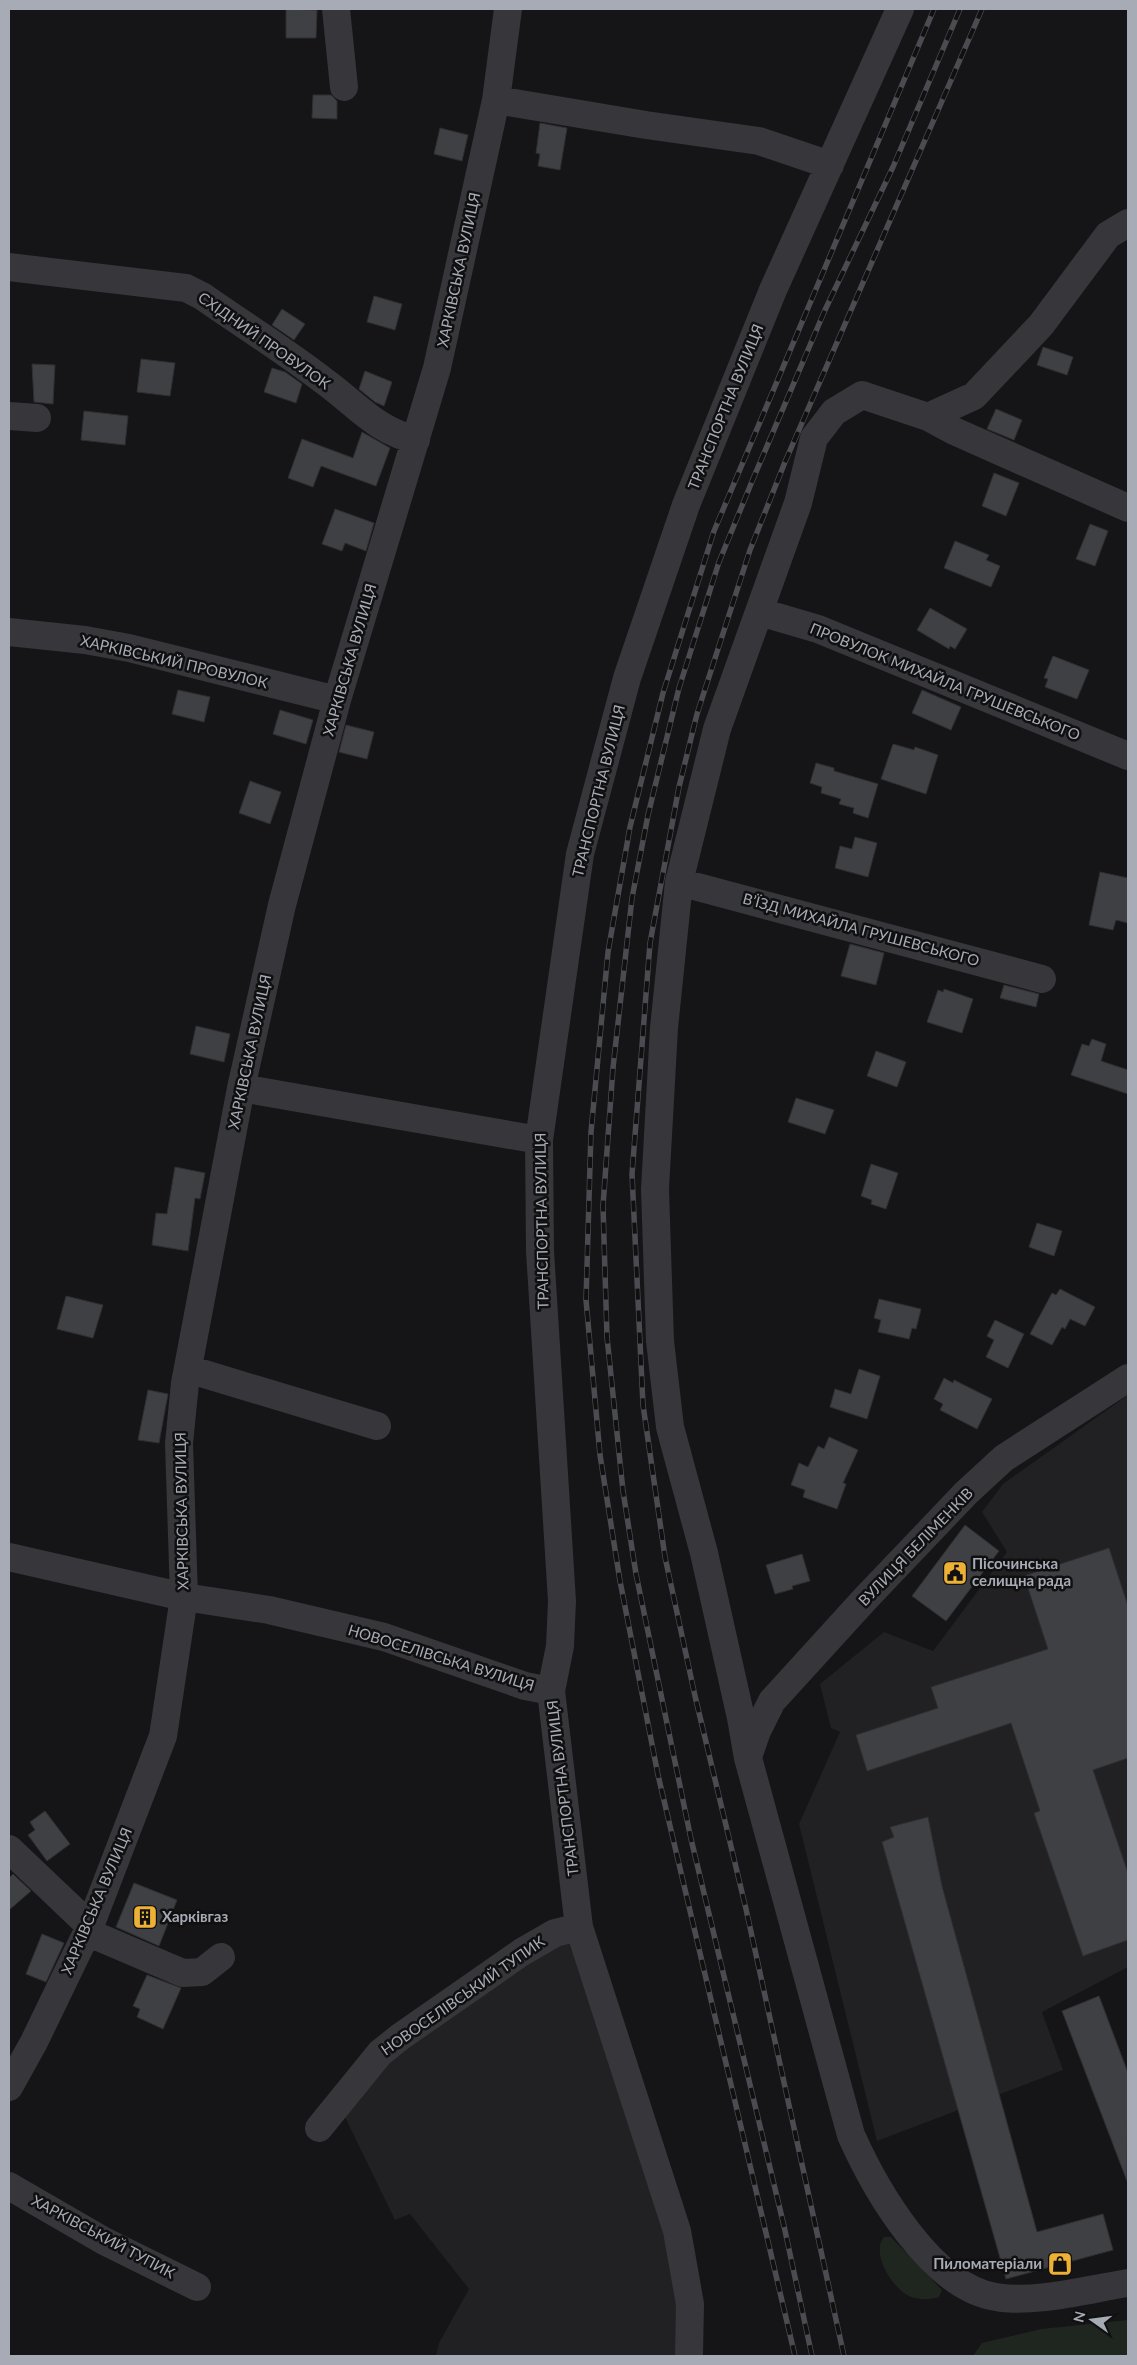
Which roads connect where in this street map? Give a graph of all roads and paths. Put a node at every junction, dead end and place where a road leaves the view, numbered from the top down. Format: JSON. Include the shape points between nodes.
{"nodes":[{"id":1,"x":336,"y":9,"type":"edge"},
{"id":2,"x":508,"y":9,"type":"edge"},
{"id":3,"x":900,"y":9,"type":"edge"},
{"id":4,"x":344,"y":87,"type":"dead end"},
{"id":5,"x":496,"y":100,"type":"junction"},
{"id":6,"x":830,"y":165,"type":"junction"},
{"id":7,"x":1128,"y":223,"type":"edge"},
{"id":8,"x":9,"y":268,"type":"edge"},
{"id":9,"x":9,"y":416,"type":"edge"},
{"id":10,"x":928,"y":417,"type":"junction"},
{"id":11,"x":36,"y":418,"type":"dead end"},
{"id":12,"x":416,"y":440,"type":"junction"},
{"id":13,"x":1128,"y":508,"type":"edge"},
{"id":14,"x":760,"y":612,"type":"junction"},
{"id":15,"x":9,"y":632,"type":"edge"},
{"id":16,"x":337,"y":700,"type":"junction"},
{"id":17,"x":1128,"y":756,"type":"edge"},
{"id":18,"x":679,"y":882,"type":"junction"},
{"id":19,"x":1042,"y":979,"type":"dead end"},
{"id":20,"x":241,"y":1088,"type":"junction"},
{"id":21,"x":538,"y":1140,"type":"junction"},
{"id":22,"x":188,"y":1368,"type":"junction"},
{"id":23,"x":1128,"y":1378,"type":"edge"},
{"id":24,"x":378,"y":1426,"type":"dead end"},
{"id":25,"x":9,"y":1557,"type":"edge"},
{"id":26,"x":184,"y":1597,"type":"junction"},
{"id":27,"x":551,"y":1691,"type":"junction"},
{"id":28,"x":748,"y":1758,"type":"junction"},
{"id":29,"x":9,"y":1849,"type":"edge"},
{"id":30,"x":580,"y":1927,"type":"junction"},
{"id":31,"x":89,"y":1929,"type":"junction"},
{"id":32,"x":221,"y":1957,"type":"dead end"},
{"id":33,"x":9,"y":2087,"type":"edge"},
{"id":34,"x":319,"y":2128,"type":"dead end"},
{"id":35,"x":9,"y":2186,"type":"edge"},
{"id":36,"x":1128,"y":2283,"type":"edge"},
{"id":37,"x":197,"y":2287,"type":"dead end"},
{"id":38,"x":689,"y":2356,"type":"edge"}],
"edges":[{"from":1,"to":4,"type":"street"},
{"from":2,"to":5,"type":"street","name":"ХАРКІВСЬКА ВУЛИЦЯ"},
{"from":3,"to":6,"type":"street","name":"ТРАНСПОРТНА ВУЛИЦЯ"},
{"from":5,"to":6,"type":"street","via":[[759,141]]},
{"from":5,"to":12,"type":"street","name":"ХАРКІВСЬКА ВУЛИЦЯ","via":[[438,368]]},
{"from":6,"to":21,"type":"street","name":"ТРАНСПОРТНА ВУЛИЦЯ","via":[[773,290],[686,504],[627,678],[580,854]]},
{"from":7,"to":10,"type":"street","via":[[1108,235],[1041,325],[974,396]]},
{"from":8,"to":12,"type":"street","name":"СХІДНИЙ ПРОВУЛОК","via":[[186,288],[325,381],[383,428]]},
{"from":9,"to":11,"type":"street"},
{"from":10,"to":13,"type":"street"},
{"from":10,"to":14,"type":"street","via":[[862,396],[834,412],[814,438],[798,503]]},
{"from":12,"to":16,"type":"street","name":"ХАРКІВСЬКА ВУЛИЦЯ"},
{"from":14,"to":17,"type":"street","name":"ПРОВУЛОК МИХАЙЛА ГРУШЕВСЬКОГО","via":[[818,629]]},
{"from":14,"to":18,"type":"street","via":[[717,729]]},
{"from":15,"to":16,"type":"street","name":"ХАРКІВСЬКИЙ ПРОВУЛОК","via":[[128,648]]},
{"from":16,"to":20,"type":"street","name":"ХАРКІВСЬКА ВУЛИЦЯ","via":[[282,905]]},
{"from":18,"to":19,"type":"street","name":"В’ЇЗД МИХАЙЛА ГРУШЕВСЬКОГО"},
{"from":18,"to":28,"type":"street","via":[[664,1028],[655,1189],[660,1340],[670,1427],[704,1553]]},
{"from":20,"to":21,"type":"street"},
{"from":20,"to":22,"type":"street","name":"ХАРКІВСЬКА ВУЛИЦЯ"},
{"from":21,"to":27,"type":"street","name":"ТРАНСПОРТНА ВУЛИЦЯ","via":[[540,1251],[562,1601],[560,1646]]},
{"from":22,"to":24,"type":"street"},
{"from":22,"to":26,"type":"street","name":"ХАРКІВСЬКА ВУЛИЦЯ","via":[[179,1443]]},
{"from":23,"to":28,"type":"street","name":"ВУЛИЦЯ БЕЛІМЕНКІВ","via":[[1004,1458],[966,1494],[772,1701],[756,1731]]},
{"from":25,"to":26,"type":"street","name":"НОВОСЕЛІВСЬКА ВУЛИЦЯ"},
{"from":26,"to":27,"type":"street","name":"НОВОСЕЛІВСЬКА ВУЛИЦЯ","via":[[269,1610],[384,1637],[525,1686]]},
{"from":26,"to":31,"type":"street","name":"ХАРКІВСЬКА ВУЛИЦЯ","via":[[163,1736]]},
{"from":27,"to":30,"type":"street","name":"ТРАНСПОРТНА ВУЛИЦЯ"},
{"from":28,"to":36,"type":"street","via":[[851,2135],[867,2170],[911,2236],[960,2283],[995,2297],[1027,2299]]},
{"from":29,"to":31,"type":"street"},
{"from":30,"to":34,"type":"street","name":"НОВОСЕЛІВСЬКИЙ ТУПИК","via":[[555,1933],[522,1952],[400,2037],[380,2053]]},
{"from":30,"to":38,"type":"street","name":"ТРАНСПОРТНА ВУЛИЦЯ","via":[[678,2231],[690,2304]]},
{"from":31,"to":32,"type":"street","via":[[183,1973],[202,1972]]},
{"from":31,"to":33,"type":"street","name":"ХАРКІВСЬКА ВУЛИЦЯ"},
{"from":35,"to":37,"type":"street","name":"ХАРКІВСЬКИЙ ТУПИК","via":[[104,2241]]}]}
